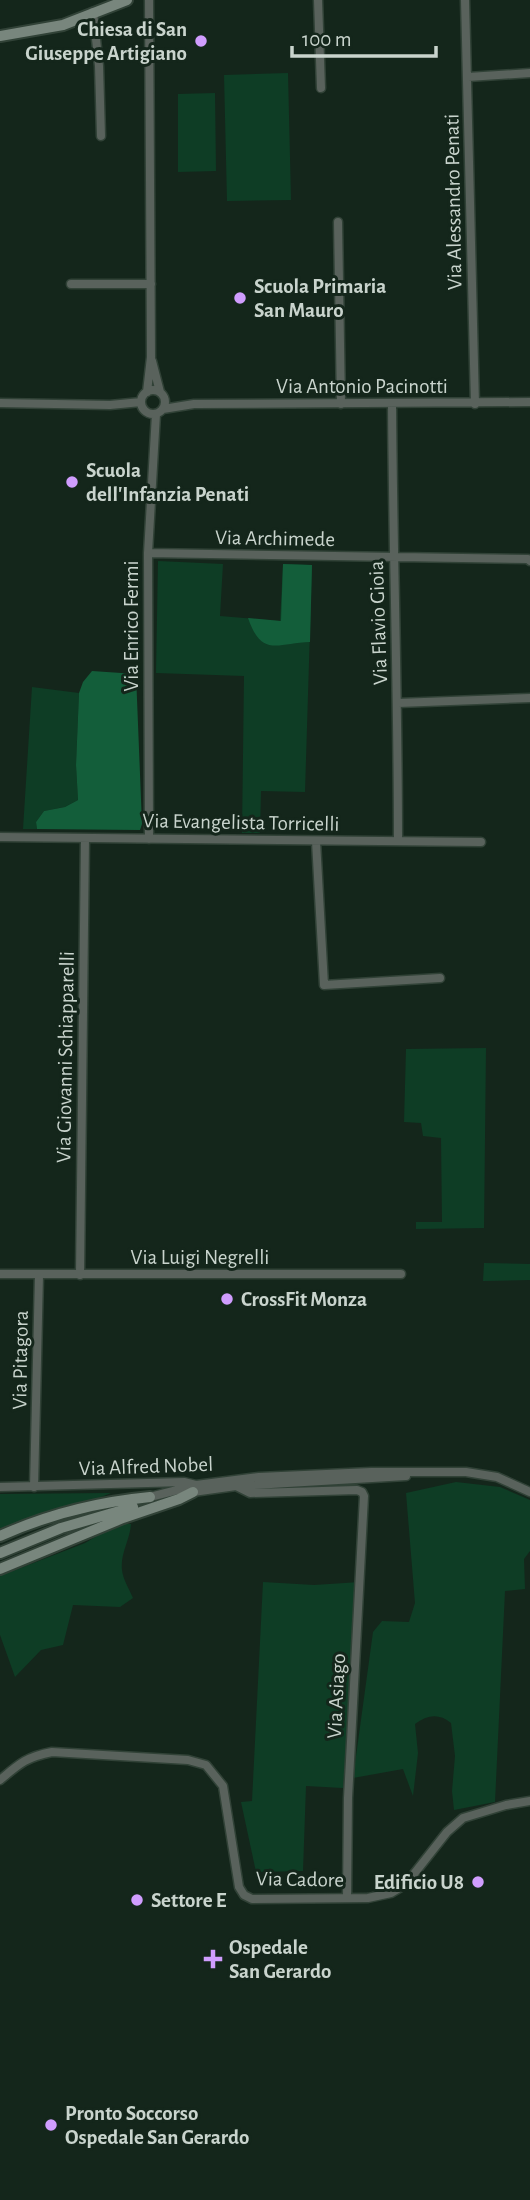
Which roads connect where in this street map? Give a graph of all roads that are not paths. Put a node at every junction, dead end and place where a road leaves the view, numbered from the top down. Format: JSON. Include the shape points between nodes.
{"nodes":[{"id":1,"x":127,"y":0,"type":"edge"},
{"id":2,"x":149,"y":0,"type":"edge"},
{"id":3,"x":318,"y":0,"type":"edge"},
{"id":4,"x":465,"y":0,"type":"edge"},
{"id":5,"x":93,"y":12,"type":"junction"},
{"id":6,"x":0,"y":36,"type":"edge"},
{"id":7,"x":530,"y":73,"type":"edge"},
{"id":8,"x":468,"y":78,"type":"junction"},
{"id":9,"x":321,"y":88,"type":"dead end"},
{"id":10,"x":101,"y":136,"type":"dead end"},
{"id":11,"x":338,"y":222,"type":"dead end"},
{"id":12,"x":71,"y":284,"type":"dead end"},
{"id":13,"x":151,"y":285,"type":"junction"},
{"id":14,"x":151,"y":357,"type":"junction"},
{"id":15,"x":147,"y":392,"type":"junction"},
{"id":16,"x":161,"y":395,"type":"junction"},
{"id":17,"x":141,"y":402,"type":"junction"},
{"id":18,"x":530,"y":402,"type":"edge"},
{"id":19,"x":0,"y":403,"type":"edge"},
{"id":20,"x":194,"y":404,"type":"junction"},
{"id":21,"x":341,"y":404,"type":"junction"},
{"id":22,"x":392,"y":404,"type":"junction"},
{"id":23,"x":475,"y":404,"type":"junction"},
{"id":24,"x":160,"y":412,"type":"junction"},
{"id":25,"x":148,"y":553,"type":"junction"},
{"id":26,"x":393,"y":558,"type":"junction"},
{"id":27,"x":529,"y":559,"type":"edge"},
{"id":28,"x":530,"y":698,"type":"edge"},
{"id":29,"x":398,"y":703,"type":"junction"},
{"id":30,"x":0,"y":837,"type":"edge"},
{"id":31,"x":85,"y":838,"type":"junction"},
{"id":32,"x":149,"y":839,"type":"junction"},
{"id":33,"x":316,"y":841,"type":"junction"},
{"id":34,"x":398,"y":841,"type":"junction"},
{"id":35,"x":481,"y":842,"type":"dead end"},
{"id":36,"x":440,"y":978,"type":"dead end"},
{"id":37,"x":401,"y":1274,"type":"dead end"},
{"id":38,"x":0,"y":1275,"type":"edge"},
{"id":39,"x":39,"y":1275,"type":"junction"},
{"id":40,"x":80,"y":1275,"type":"junction"},
{"id":41,"x":292,"y":1479,"type":"junction"},
{"id":42,"x":236,"y":1486,"type":"junction"},
{"id":43,"x":0,"y":1487,"type":"edge"},
{"id":44,"x":34,"y":1487,"type":"junction"},
{"id":45,"x":195,"y":1488,"type":"junction"},
{"id":46,"x":530,"y":1492,"type":"edge"},
{"id":47,"x":364,"y":1496,"type":"joint"},
{"id":48,"x":150,"y":1497,"type":"junction"},
{"id":49,"x":90,"y":1518,"type":"junction"},
{"id":50,"x":0,"y":1536,"type":"edge"},
{"id":51,"x":0,"y":1553,"type":"edge"},
{"id":52,"x":0,"y":1569,"type":"edge"},
{"id":53,"x":0,"y":1780,"type":"edge"},
{"id":54,"x":530,"y":1801,"type":"edge"},
{"id":55,"x":347,"y":1898,"type":"junction"}],
"edges":[{"from":1,"to":5,"type":"street"},
{"from":2,"to":13,"type":"street"},
{"from":3,"to":9,"type":"street"},
{"from":4,"to":8,"type":"street","name":"Via Alessandro Penati"},
{"from":5,"to":6,"type":"street","via":[[63,25]]},
{"from":5,"to":10,"type":"street"},
{"from":7,"to":8,"type":"street"},
{"from":8,"to":23,"type":"street","name":"Via Alessandro Penati"},
{"from":11,"to":21,"type":"street"},
{"from":12,"to":13,"type":"street"},
{"from":13,"to":14,"type":"street"},
{"from":14,"to":15,"type":"street"},
{"from":14,"to":16,"type":"street"},
{"from":15,"to":16,"type":"street"},
{"from":15,"to":17,"type":"street"},
{"from":16,"to":20,"type":"street","name":"Via Antonio Pacinotti"},
{"from":16,"to":24,"type":"street","via":[[165,402]]},
{"from":17,"to":19,"type":"street"},
{"from":17,"to":24,"type":"street","via":[[144,411]]},
{"from":18,"to":23,"type":"street","name":"Via Antonio Pacinotti"},
{"from":20,"to":21,"type":"street","name":"Via Antonio Pacinotti"},
{"from":20,"to":24,"type":"street","name":"Via Antonio Pacinotti"},
{"from":21,"to":22,"type":"street","name":"Via Antonio Pacinotti"},
{"from":22,"to":23,"type":"street","name":"Via Antonio Pacinotti"},
{"from":22,"to":26,"type":"street","name":"Via Flavio Gioia"},
{"from":24,"to":25,"type":"street","name":"Via Enrico Fermi"},
{"from":25,"to":26,"type":"street","name":"Via Archimede"},
{"from":25,"to":32,"type":"street","name":"Via Enrico Fermi"},
{"from":26,"to":27,"type":"street","name":"Via Archimede"},
{"from":26,"to":29,"type":"street","name":"Via Flavio Gioia"},
{"from":28,"to":29,"type":"street"},
{"from":29,"to":34,"type":"street","name":"Via Flavio Gioia"},
{"from":30,"to":31,"type":"street","name":"Via Evangelista Torricelli"},
{"from":31,"to":32,"type":"street","name":"Via Evangelista Torricelli"},
{"from":31,"to":40,"type":"street","name":"Via Giovanni Schiapparelli"},
{"from":32,"to":33,"type":"street","name":"Via Evangelista Torricelli"},
{"from":33,"to":34,"type":"street","name":"Via Evangelista Torricelli"},
{"from":33,"to":36,"type":"street","via":[[324,985]]},
{"from":34,"to":35,"type":"street","name":"Via Evangelista Torricelli"},
{"from":37,"to":40,"type":"street","name":"Via Luigi Negrelli"},
{"from":38,"to":39,"type":"street","name":"Via Luigi Negrelli"},
{"from":39,"to":40,"type":"street","name":"Via Luigi Negrelli"},
{"from":39,"to":44,"type":"street","name":"Via Pitagora"},
{"from":41,"to":42,"type":"street","name":"Via Alfred Nobel"},
{"from":41,"to":45,"type":"street","name":"Via Alfred Nobel","via":[[225,1480]]},
{"from":41,"to":46,"type":"street","via":[[392,1471],[466,1472],[497,1477]]},
{"from":42,"to":45,"type":"street","name":"Via Alfred Nobel"},
{"from":42,"to":47,"type":"street","name":"Via Alfred Nobel","via":[[250,1493],[357,1490]]},
{"from":43,"to":44,"type":"street","name":"Via Alfred Nobel"},
{"from":44,"to":45,"type":"street","name":"Via Alfred Nobel","via":[[184,1482]]},
{"from":45,"to":48,"type":"street"},
{"from":45,"to":49,"type":"street"},
{"from":45,"to":52,"type":"street","via":[[179,1499]]},
{"from":47,"to":55,"type":"street","name":"Via Asiago"},
{"from":48,"to":49,"type":"street"},
{"from":48,"to":50,"type":"street","via":[[81,1507]]},
{"from":49,"to":51,"type":"street"},
{"from":53,"to":55,"type":"street","name":"Via Cadore","via":[[33,1755],[52,1752],[206,1765],[223,1786],[232,1854],[244,1895],[252,1899]]},
{"from":54,"to":55,"type":"street","name":"Via Cadore","via":[[470,1815],[454,1824],[406,1884],[391,1893]]}]}
